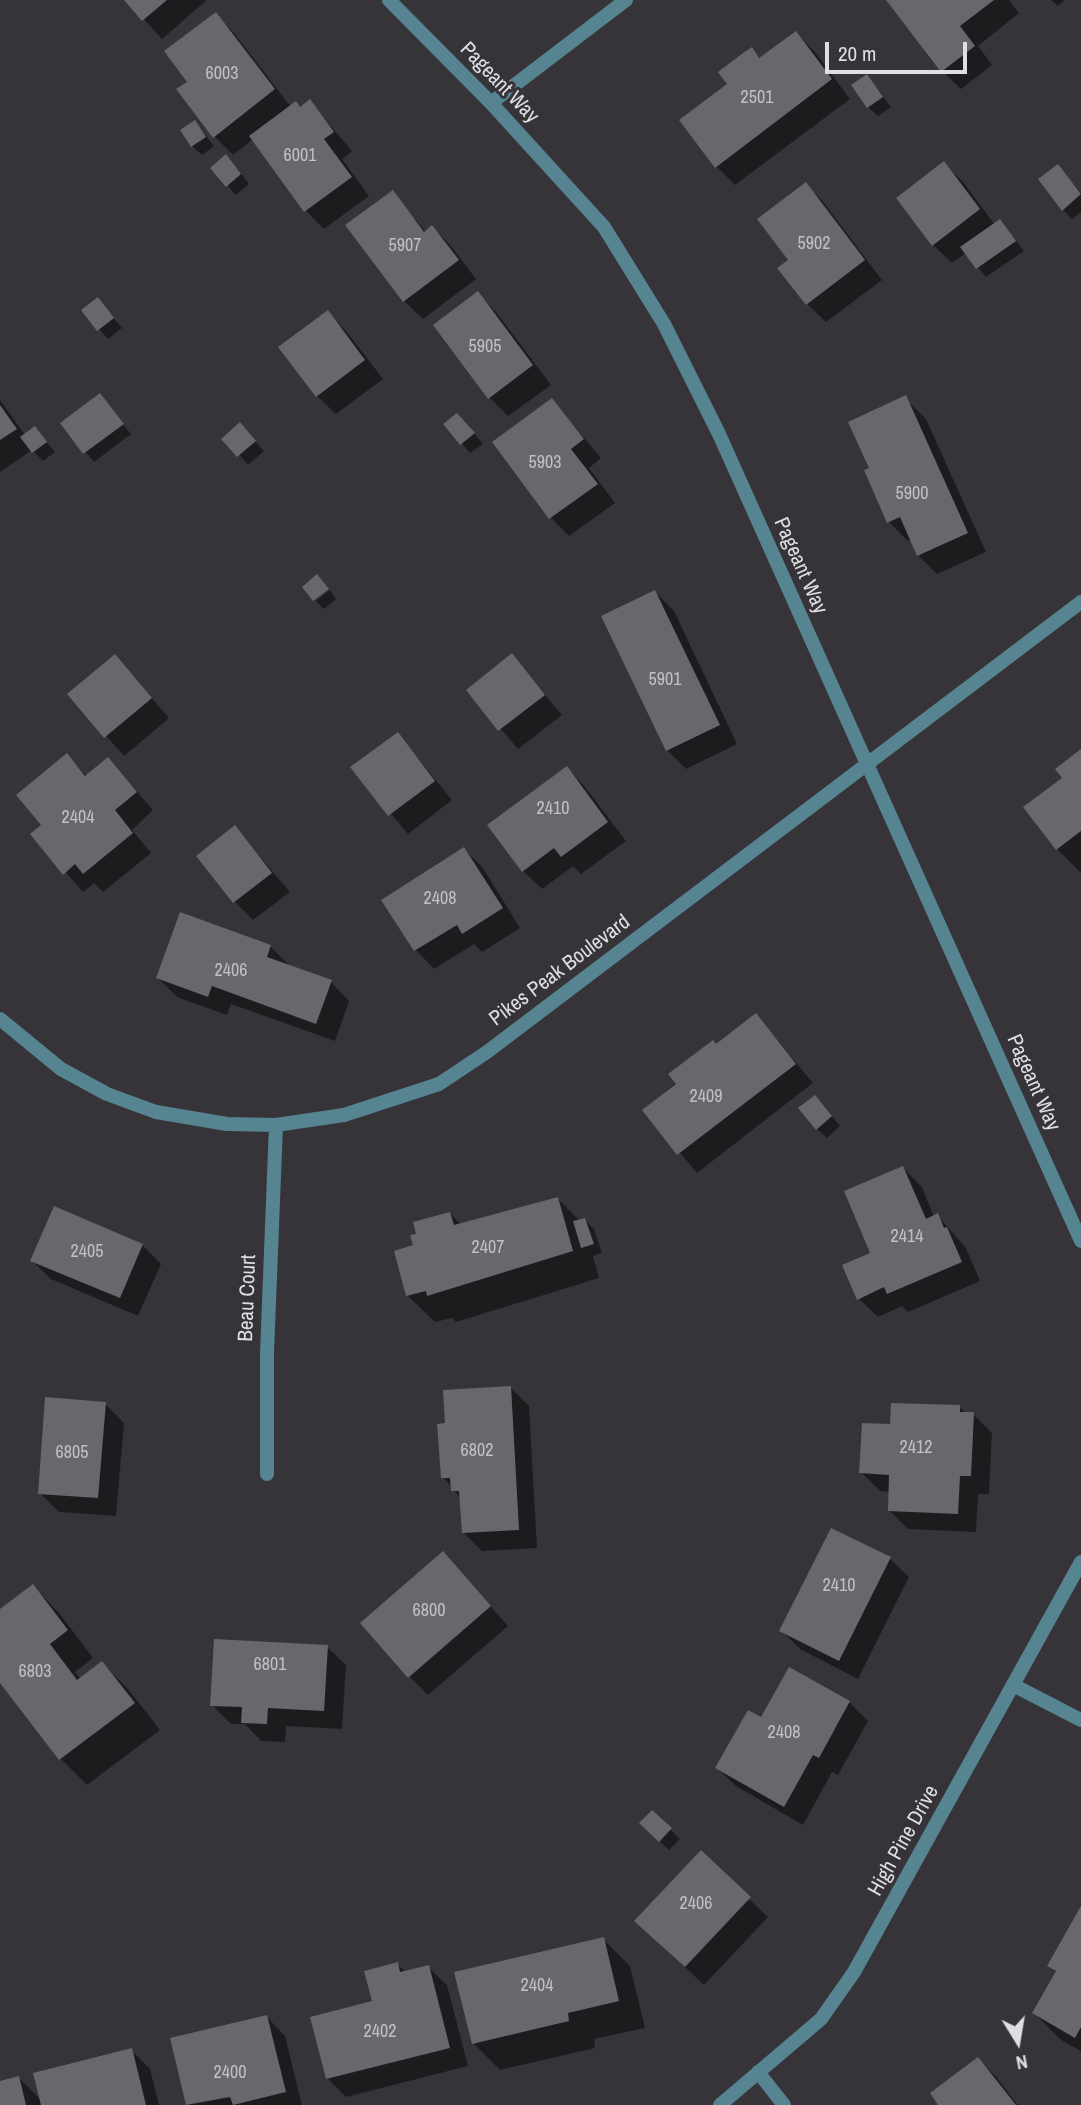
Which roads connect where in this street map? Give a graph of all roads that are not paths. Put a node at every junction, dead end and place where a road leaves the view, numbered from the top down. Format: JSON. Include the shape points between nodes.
{"nodes":[{"id":1,"x":389,"y":0,"type":"edge"},
{"id":2,"x":626,"y":0,"type":"edge"},
{"id":3,"x":491,"y":103,"type":"junction"},
{"id":4,"x":1081,"y":602,"type":"edge"},
{"id":5,"x":866,"y":766,"type":"junction"},
{"id":6,"x":0,"y":1019,"type":"edge"},
{"id":7,"x":276,"y":1125,"type":"junction"},
{"id":8,"x":1075,"y":1214,"type":"edge"},
{"id":9,"x":1081,"y":1241,"type":"edge"},
{"id":10,"x":267,"y":1474,"type":"dead end"},
{"id":11,"x":1081,"y":1562,"type":"edge"},
{"id":12,"x":1015,"y":1686,"type":"junction"},
{"id":13,"x":1081,"y":1720,"type":"edge"},
{"id":14,"x":758,"y":2072,"type":"junction"},
{"id":15,"x":720,"y":2105,"type":"edge"},
{"id":16,"x":784,"y":2105,"type":"edge"}],
"edges":[{"from":1,"to":3,"type":"street","name":"Pageant Way"},
{"from":2,"to":3,"type":"street"},
{"from":3,"to":5,"type":"street","name":"Pageant Way","via":[[604,227],[664,324],[719,434]]},
{"from":4,"to":5,"type":"street","name":"Pikes Peak Boulevard"},
{"from":5,"to":7,"type":"street","name":"Pikes Peak Boulevard","via":[[439,1084],[344,1115]]},
{"from":5,"to":8,"type":"street","name":"Pageant Way"},
{"from":6,"to":7,"type":"street","name":"Pikes Peak Boulevard","via":[[61,1069],[107,1094],[156,1112],[227,1124]]},
{"from":7,"to":10,"type":"street","name":"Beau Court"},
{"from":8,"to":9,"type":"street"},
{"from":11,"to":12,"type":"street","name":"High Pine Drive"},
{"from":12,"to":13,"type":"street"},
{"from":12,"to":14,"type":"street","name":"High Pine Drive","via":[[854,1972],[821,2019]]},
{"from":14,"to":15,"type":"street","name":"High Pine Drive"},
{"from":14,"to":16,"type":"street"}]}
